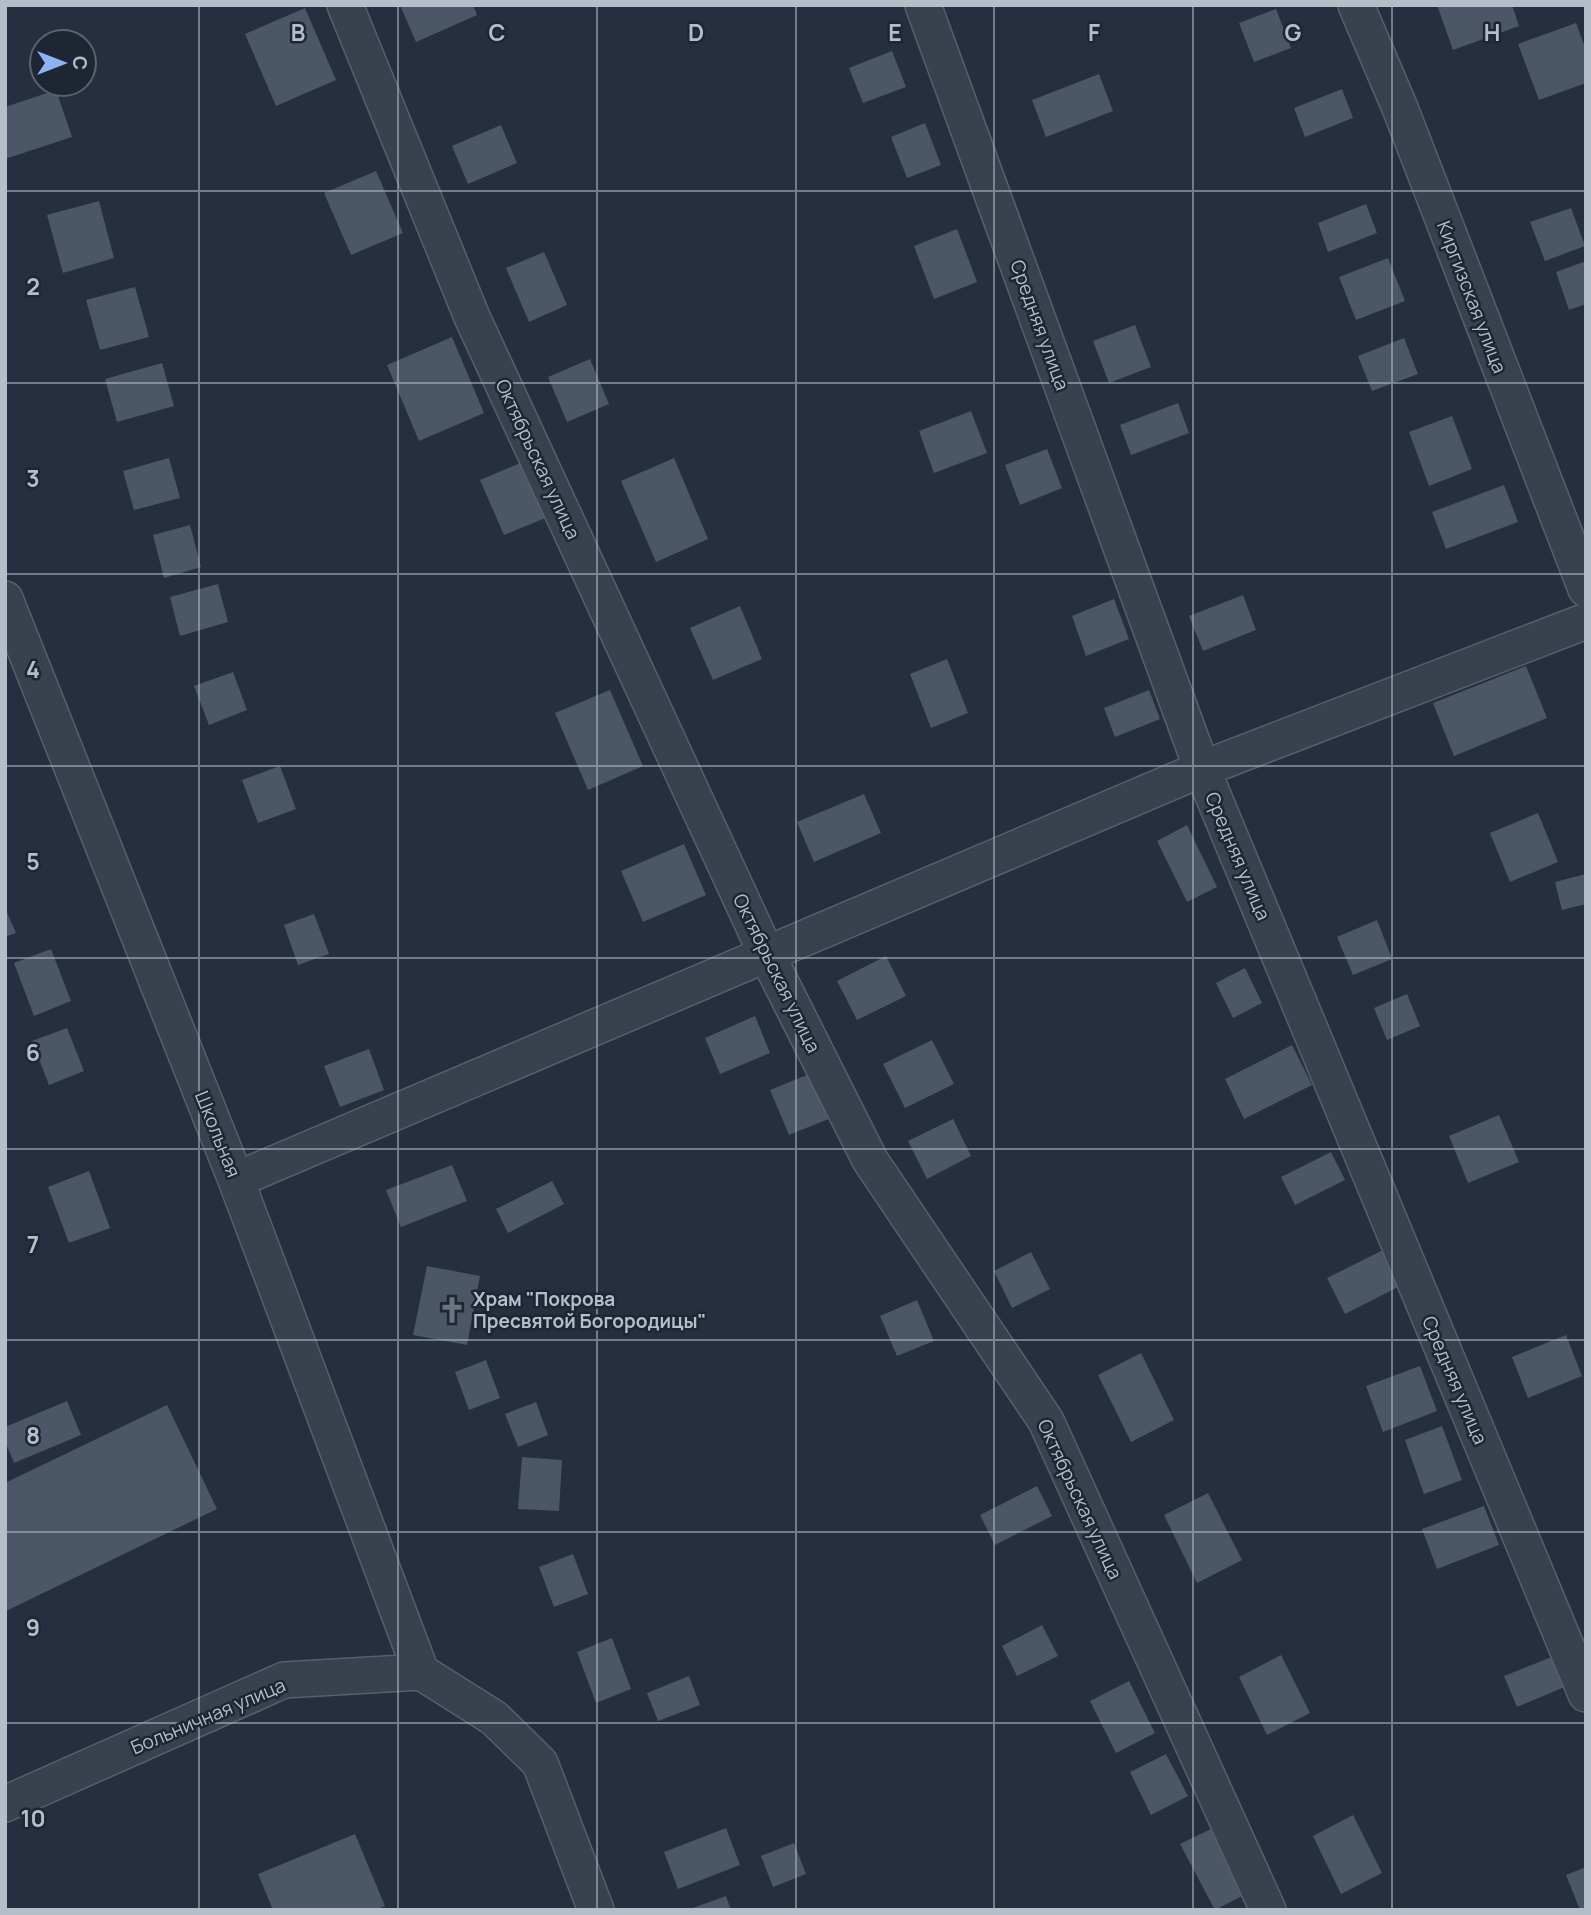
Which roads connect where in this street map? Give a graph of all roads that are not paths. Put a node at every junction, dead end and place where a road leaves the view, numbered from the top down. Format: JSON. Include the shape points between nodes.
{"nodes":[{"id":1,"x":345,"y":5,"type":"edge"},
{"id":2,"x":923,"y":5,"type":"edge"},
{"id":3,"x":1356,"y":5,"type":"edge"},
{"id":4,"x":1586,"y":589,"type":"edge"},
{"id":5,"x":5,"y":599,"type":"edge"},
{"id":6,"x":1586,"y":621,"type":"edge"},
{"id":7,"x":1202,"y":769,"type":"junction"},
{"id":8,"x":767,"y":955,"type":"junction"},
{"id":9,"x":236,"y":1180,"type":"junction"},
{"id":10,"x":421,"y":1672,"type":"junction"},
{"id":11,"x":1586,"y":1694,"type":"edge"},
{"id":12,"x":5,"y":1804,"type":"edge"},
{"id":13,"x":596,"y":1910,"type":"edge"},
{"id":14,"x":1268,"y":1910,"type":"edge"}],
"edges":[{"from":1,"to":8,"type":"street","name":"Октябрьская улица","via":[[472,317]]},
{"from":2,"to":7,"type":"street","name":"Средняя улица"},
{"from":3,"to":4,"type":"street","name":"Киргизская улица"},
{"from":5,"to":9,"type":"street","name":"Школьная"},
{"from":6,"to":7,"type":"street"},
{"from":7,"to":8,"type":"street"},
{"from":7,"to":11,"type":"street","name":"Средняя улица"},
{"from":8,"to":9,"type":"street"},
{"from":8,"to":14,"type":"street","name":"Октябрьская улица","via":[[870,1160],[1046,1421]]},
{"from":9,"to":10,"type":"street","name":"Школьная"},
{"from":10,"to":12,"type":"street","name":"Больничная улица","via":[[284,1680]]},
{"from":10,"to":13,"type":"street","via":[[494,1718],[540,1763]]}]}
